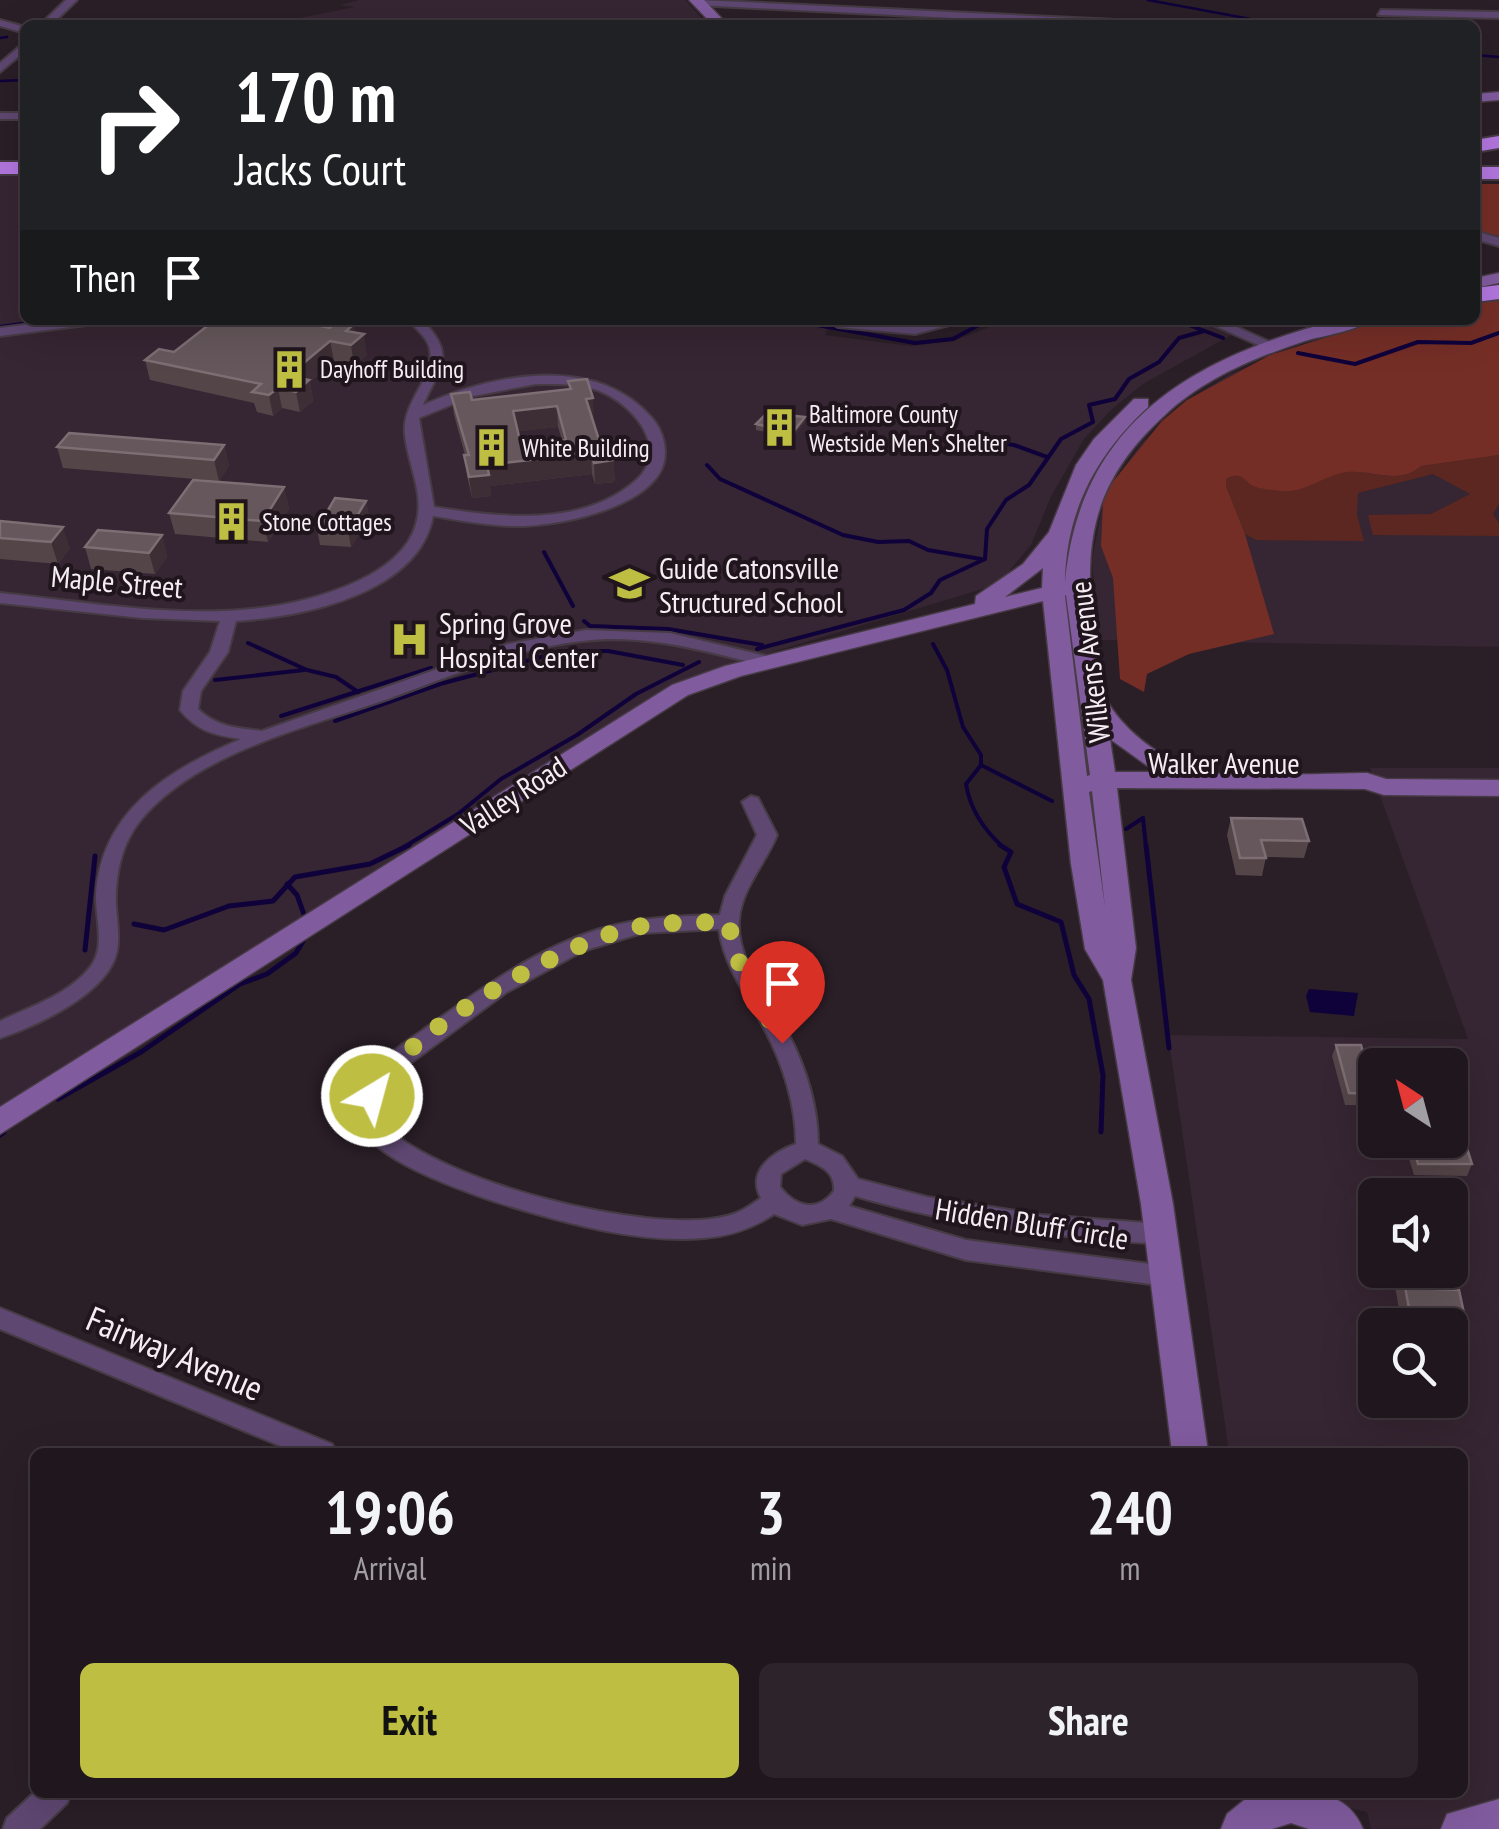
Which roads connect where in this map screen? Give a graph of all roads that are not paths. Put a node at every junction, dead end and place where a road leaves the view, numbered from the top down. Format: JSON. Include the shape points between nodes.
{"nodes":[{"id":1,"x":72,"y":0,"type":"edge"},
{"id":2,"x":698,"y":2,"type":"edge"},
{"id":3,"x":1381,"y":13,"type":"dead end"},
{"id":4,"x":1499,"y":15,"type":"edge"},
{"id":5,"x":50,"y":20,"type":"edge"},
{"id":6,"x":716,"y":20,"type":"edge"},
{"id":7,"x":1058,"y":20,"type":"edge"},
{"id":8,"x":20,"y":50,"type":"edge"},
{"id":9,"x":0,"y":69,"type":"edge"},
{"id":10,"x":55,"y":325,"type":"edge"},
{"id":11,"x":419,"y":325,"type":"edge"},
{"id":12,"x":860,"y":325,"type":"edge"},
{"id":13,"x":938,"y":325,"type":"edge"},
{"id":14,"x":1222,"y":325,"type":"edge"},
{"id":15,"x":1301,"y":325,"type":"edge"},
{"id":16,"x":1338,"y":325,"type":"edge"},
{"id":17,"x":0,"y":332,"type":"edge"},
{"id":18,"x":1264,"y":342,"type":"junction"},
{"id":19,"x":433,"y":374,"type":"junction"},
{"id":20,"x":463,"y":392,"type":"junction"},
{"id":21,"x":411,"y":416,"type":"junction"},
{"id":22,"x":426,"y":510,"type":"junction"},
{"id":23,"x":1056,"y":536,"type":"junction"},
{"id":24,"x":1076,"y":586,"type":"junction"},
{"id":25,"x":1052,"y":592,"type":"junction"},
{"id":26,"x":0,"y":598,"type":"edge"},
{"id":27,"x":229,"y":618,"type":"junction"},
{"id":28,"x":924,"y":625,"type":"junction"},
{"id":29,"x":1058,"y":639,"type":"junction"},
{"id":30,"x":705,"y":647,"type":"junction"},
{"id":31,"x":770,"y":662,"type":"junction"},
{"id":32,"x":708,"y":679,"type":"junction"},
{"id":33,"x":1091,"y":683,"type":"junction"},
{"id":34,"x":263,"y":737,"type":"junction"},
{"id":35,"x":1196,"y":780,"type":"junction"},
{"id":36,"x":1094,"y":787,"type":"junction"},
{"id":37,"x":1384,"y":788,"type":"junction"},
{"id":38,"x":1499,"y":788,"type":"edge"},
{"id":39,"x":751,"y":802,"type":"dead end"},
{"id":40,"x":728,"y":922,"type":"junction"},
{"id":41,"x":0,"y":1030,"type":"edge"},
{"id":42,"x":0,"y":1122,"type":"edge"},
{"id":43,"x":807,"y":1149,"type":"junction"},
{"id":44,"x":848,"y":1185,"type":"junction"},
{"id":45,"x":774,"y":1201,"type":"junction"},
{"id":46,"x":832,"y":1210,"type":"junction"},
{"id":47,"x":1161,"y":1234,"type":"junction"},
{"id":48,"x":1166,"y":1276,"type":"junction"},
{"id":49,"x":0,"y":1318,"type":"edge"},
{"id":50,"x":313,"y":1448,"type":"edge"},
{"id":51,"x":1189,"y":1448,"type":"edge"},
{"id":52,"x":50,"y":1798,"type":"edge"},
{"id":53,"x":1244,"y":1815,"type":"edge"},
{"id":54,"x":1332,"y":1816,"type":"edge"},
{"id":55,"x":1499,"y":1820,"type":"edge"},
{"id":56,"x":18,"y":1829,"type":"edge"},
{"id":57,"x":1462,"y":1829,"type":"edge"}],
"edges":[{"from":1,"to":5,"type":"street"},
{"from":2,"to":6,"type":"main road"},
{"from":2,"to":7,"type":"street"},
{"from":3,"to":4,"type":"street"},
{"from":8,"to":9,"type":"street"},
{"from":10,"to":17,"type":"street"},
{"from":11,"to":19,"type":"street","via":[[436,344]]},
{"from":12,"to":13,"type":"street"},
{"from":14,"to":18,"type":"street"},
{"from":15,"to":18,"type":"main road","name":"Wilkens Avenue"},
{"from":16,"to":18,"type":"main road","name":"Wilkens Avenue"},
{"from":18,"to":23,"type":"main road","name":"Wilkens Avenue","via":[[1179,374],[1108,434],[1077,479]]},
{"from":18,"to":24,"type":"main road","name":"Wilkens Avenue","via":[[1197,382],[1128,440],[1088,509]]},
{"from":19,"to":20,"type":"street"},
{"from":19,"to":21,"type":"street"},
{"from":20,"to":21,"type":"street"},
{"from":20,"to":22,"type":"street","via":[[531,380],[595,387],[626,401],[649,422],[656,459],[642,485],[588,511],[526,521]]},
{"from":21,"to":22,"type":"street"},
{"from":22,"to":27,"type":"street","name":"Maple Street","via":[[412,548],[369,584],[298,611]]},
{"from":23,"to":25,"type":"main road","name":"Wilkens Avenue"},
{"from":23,"to":28,"type":"main road","via":[[1031,569],[1000,593]]},
{"from":24,"to":25,"type":"main road","name":"Valley Road"},
{"from":24,"to":33,"type":"main road","name":"Wilkens Avenue"},
{"from":25,"to":28,"type":"main road","name":"Valley Road"},
{"from":25,"to":29,"type":"main road","name":"Wilkens Avenue"},
{"from":26,"to":27,"type":"street","name":"Maple Street"},
{"from":27,"to":34,"type":"street","via":[[189,710],[216,730]]},
{"from":28,"to":29,"type":"main road","via":[[1012,612],[1037,618]]},
{"from":28,"to":31,"type":"main road","name":"Valley Road"},
{"from":29,"to":36,"type":"main road","name":"Wilkens Avenue"},
{"from":30,"to":31,"type":"street"},
{"from":30,"to":32,"type":"street","via":[[712,660]]},
{"from":30,"to":34,"type":"street","via":[[626,634],[540,641]]},
{"from":31,"to":32,"type":"main road","name":"Valley Road"},
{"from":32,"to":42,"type":"main road","name":"Valley Road","via":[[654,705]]},
{"from":33,"to":35,"type":"main road","via":[[1118,736],[1148,759]]},
{"from":33,"to":36,"type":"main road","name":"Wilkens Avenue"},
{"from":34,"to":41,"type":"street","via":[[183,774],[127,821],[106,878],[109,935],[100,968],[63,998]]},
{"from":35,"to":36,"type":"main road","name":"Walker Avenue"},
{"from":35,"to":37,"type":"main road","name":"Walker Avenue","via":[[1367,781]]},
{"from":36,"to":37,"type":"main road","name":"Walker Avenue","via":[[1371,793]]},
{"from":36,"to":47,"type":"main road","name":"Wilkens Avenue","via":[[1084,864],[1099,950],[1117,980]]},
{"from":37,"to":38,"type":"main road","name":"Walker Avenue"},
{"from":39,"to":40,"type":"street","via":[[767,834]]},
{"from":40,"to":43,"type":"street","via":[[737,958],[782,1043],[805,1118]]},
{"from":40,"to":45,"type":"street","via":[[630,928],[542,962],[401,1057],[380,1078],[371,1111],[376,1130],[403,1154],[596,1220],[718,1228]]},
{"from":43,"to":44,"type":"street","name":"Hidden Bluff Circle","via":[[830,1156]]},
{"from":43,"to":45,"type":"street","via":[[772,1167],[767,1179]]},
{"from":44,"to":46,"type":"street"},
{"from":44,"to":47,"type":"street","name":"Hidden Bluff Circle","via":[[975,1218]]},
{"from":45,"to":46,"type":"street","name":"Hidden Bluff Circle","via":[[794,1214]]},
{"from":46,"to":48,"type":"street","name":"Hidden Bluff Circle","via":[[966,1250]]},
{"from":47,"to":48,"type":"main road","name":"Wilkens Avenue"},
{"from":48,"to":51,"type":"main road","name":"Wilkens Avenue"},
{"from":49,"to":50,"type":"street","name":"Fairway Avenue"},
{"from":52,"to":56,"type":"street"},
{"from":53,"to":54,"type":"main road","via":[[1281,1802]]},
{"from":55,"to":57,"type":"main road"}]}
